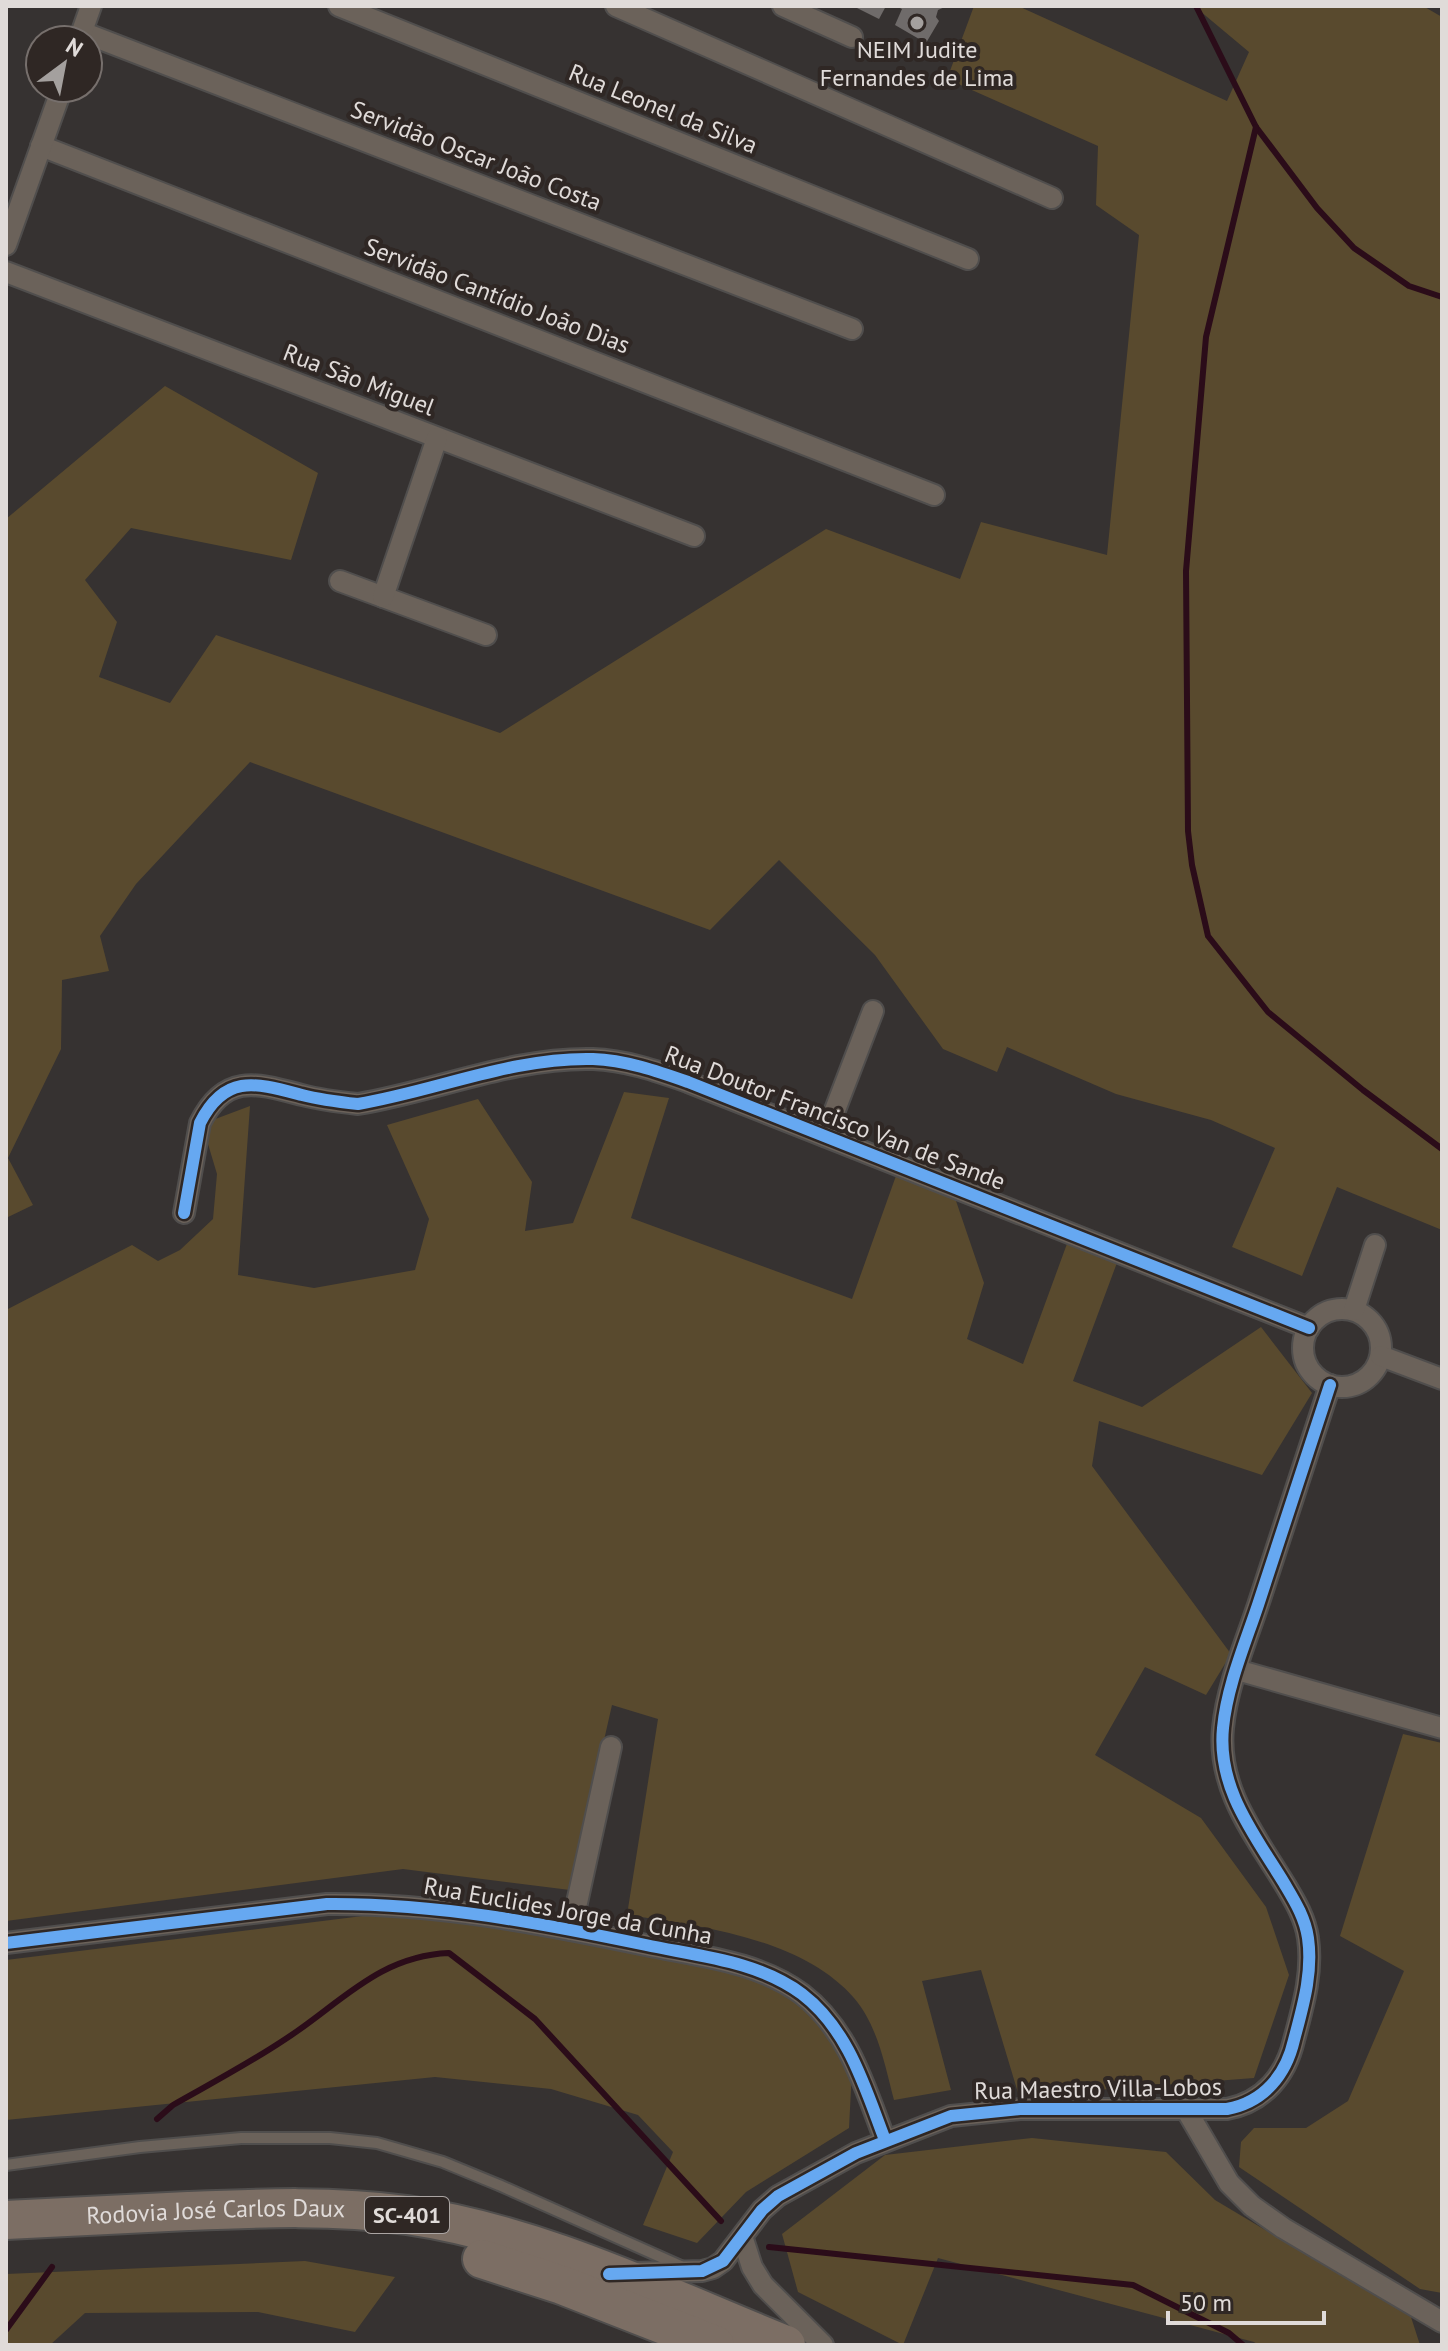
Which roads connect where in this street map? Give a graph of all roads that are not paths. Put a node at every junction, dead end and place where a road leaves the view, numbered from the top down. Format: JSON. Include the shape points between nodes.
{"nodes":[{"id":1,"x":339,"y":6,"type":"edge"},
{"id":2,"x":616,"y":6,"type":"edge"},
{"id":3,"x":783,"y":6,"type":"edge"},
{"id":4,"x":852,"y":37,"type":"dead end"},
{"id":5,"x":104,"y":45,"type":"edge"},
{"id":6,"x":56,"y":104,"type":"edge"},
{"id":7,"x":41,"y":146,"type":"junction"},
{"id":8,"x":1052,"y":198,"type":"dead end"},
{"id":9,"x":6,"y":245,"type":"edge"},
{"id":10,"x":968,"y":259,"type":"dead end"},
{"id":11,"x":6,"y":272,"type":"edge"},
{"id":12,"x":852,"y":329,"type":"dead end"},
{"id":13,"x":437,"y":438,"type":"junction"},
{"id":14,"x":934,"y":495,"type":"dead end"},
{"id":15,"x":694,"y":536,"type":"dead end"},
{"id":16,"x":340,"y":581,"type":"dead end"},
{"id":17,"x":383,"y":597,"type":"junction"},
{"id":18,"x":486,"y":635,"type":"dead end"},
{"id":19,"x":873,"y":1011,"type":"dead end"},
{"id":20,"x":825,"y":1136,"type":"junction"},
{"id":21,"x":184,"y":1213,"type":"dead end"},
{"id":22,"x":1375,"y":1245,"type":"dead end"},
{"id":23,"x":1354,"y":1310,"type":"junction"},
{"id":24,"x":1309,"y":1328,"type":"junction"},
{"id":25,"x":1381,"y":1356,"type":"junction"},
{"id":26,"x":1442,"y":1379,"type":"edge"},
{"id":27,"x":1330,"y":1385,"type":"junction"},
{"id":28,"x":1237,"y":1670,"type":"junction"},
{"id":29,"x":1442,"y":1728,"type":"edge"},
{"id":30,"x":611,"y":1747,"type":"dead end"},
{"id":31,"x":571,"y":1930,"type":"junction"},
{"id":32,"x":6,"y":1943,"type":"edge"},
{"id":33,"x":1187,"y":2111,"type":"junction"},
{"id":34,"x":885,"y":2140,"type":"junction"},
{"id":35,"x":6,"y":2165,"type":"edge"},
{"id":36,"x":6,"y":2220,"type":"edge"},
{"id":37,"x":743,"y":2239,"type":"junction"},
{"id":38,"x":6,"y":2243,"type":"edge"},
{"id":39,"x":692,"y":2272,"type":"junction"},
{"id":40,"x":609,"y":2274,"type":"junction"},
{"id":41,"x":1442,"y":2322,"type":"edge"},
{"id":42,"x":715,"y":2345,"type":"edge"},
{"id":43,"x":786,"y":2345,"type":"edge"},
{"id":44,"x":823,"y":2345,"type":"edge"}],
"edges":[{"from":1,"to":10,"type":"street","name":"Rua Leonel da Silva"},
{"from":2,"to":8,"type":"street"},
{"from":3,"to":4,"type":"street"},
{"from":5,"to":12,"type":"street","name":"Servidão Oscar João Costa"},
{"from":6,"to":7,"type":"street"},
{"from":7,"to":9,"type":"street"},
{"from":7,"to":14,"type":"street","name":"Servidão Cantídio João Dias"},
{"from":11,"to":13,"type":"street","name":"Rua São Miguel"},
{"from":13,"to":15,"type":"street","name":"Rua São Miguel"},
{"from":13,"to":17,"type":"street"},
{"from":16,"to":17,"type":"street"},
{"from":17,"to":18,"type":"street"},
{"from":19,"to":20,"type":"street"},
{"from":20,"to":21,"type":"street","name":"Rua Doutor Francisco Van de Sande","via":[[655,1071],[596,1059],[537,1062],[358,1104],[245,1084],[230,1087],[217,1098],[200,1123]]},
{"from":20,"to":24,"type":"street","name":"Rua Doutor Francisco Van de Sande"},
{"from":22,"to":23,"type":"street"},
{"from":23,"to":24,"type":"street","via":[[1328,1311]]},
{"from":23,"to":25,"type":"street","via":[[1373,1323]]},
{"from":24,"to":27,"type":"street","via":[[1305,1361],[1319,1380]]},
{"from":25,"to":26,"type":"street"},
{"from":25,"to":27,"type":"street","via":[[1376,1368],[1356,1385]]},
{"from":27,"to":28,"type":"street","name":"Rua Maestro Villa-Lobos"},
{"from":28,"to":29,"type":"street"},
{"from":28,"to":33,"type":"street","name":"Rua Maestro Villa-Lobos","via":[[1223,1728],[1225,1772],[1237,1804],[1300,1909],[1307,1935],[1308,1982],[1284,2068],[1257,2100],[1241,2107]]},
{"from":30,"to":31,"type":"street"},
{"from":31,"to":32,"type":"street","name":"Rua Euclides Jorge da Cunha","via":[[458,1910],[327,1904]]},
{"from":31,"to":34,"type":"street","name":"Rua Euclides Jorge da Cunha","via":[[734,1963],[782,1980],[840,2034]]},
{"from":33,"to":34,"type":"street","name":"Rua Maestro Villa-Lobos","via":[[984,2111],[951,2116]]},
{"from":33,"to":41,"type":"street","via":[[1229,2183],[1252,2206]]},
{"from":34,"to":37,"type":"street","name":"Rua Maestro Villa-Lobos","via":[[778,2196]]},
{"from":35,"to":39,"type":"lane","via":[[241,2138],[377,2143],[443,2162]]},
{"from":36,"to":40,"type":"highway","name":"Rodovia José Carlos Daux","number":"SC-401","via":[[279,2207],[344,2209],[464,2227]]},
{"from":37,"to":39,"type":"street","name":"Rua Maestro Villa-Lobos","via":[[713,2268]]},
{"from":37,"to":44,"type":"street","via":[[763,2285]]},
{"from":38,"to":42,"type":"highway","name":"Rodovia José Carlos Daux","number":"SC-401","via":[[287,2232],[399,2240],[512,2267]]},
{"from":39,"to":40,"type":"street","name":"Rua Maestro Villa-Lobos"},
{"from":40,"to":43,"type":"highway","name":"Rodovia José Carlos Daux","number":"SC-401"}]}
